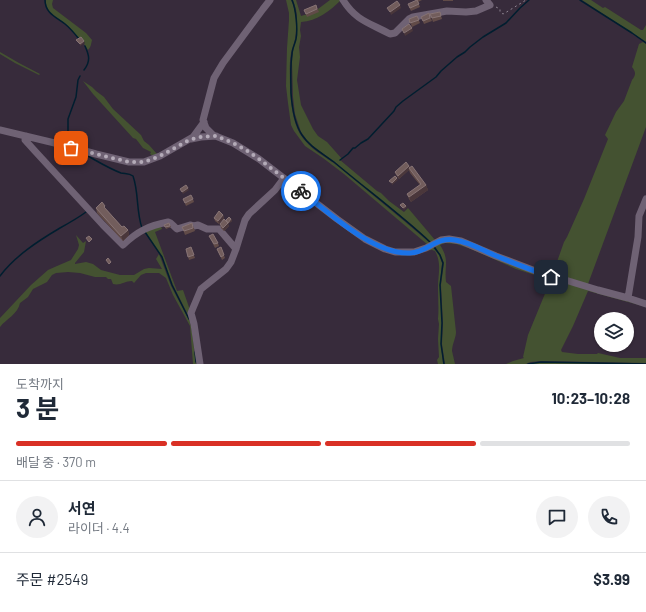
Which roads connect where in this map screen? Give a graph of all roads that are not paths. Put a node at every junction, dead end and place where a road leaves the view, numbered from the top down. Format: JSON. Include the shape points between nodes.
{"nodes":[{"id":1,"x":270,"y":0,"type":"edge"},
{"id":2,"x":343,"y":0,"type":"edge"},
{"id":3,"x":488,"y":3,"type":"edge"},
{"id":4,"x":204,"y":122,"type":"junction"},
{"id":5,"x":0,"y":130,"type":"edge"},
{"id":6,"x":26,"y":136,"type":"junction"},
{"id":7,"x":216,"y":136,"type":"junction"},
{"id":8,"x":189,"y":140,"type":"junction"},
{"id":9,"x":284,"y":178,"type":"junction"},
{"id":10,"x":646,"y":199,"type":"edge"},
{"id":11,"x":236,"y":249,"type":"junction"},
{"id":12,"x":628,"y":298,"type":"junction"},
{"id":13,"x":646,"y":304,"type":"edge"},
{"id":14,"x":200,"y":364,"type":"edge"}],
"edges":[{"from":1,"to":4,"type":"street","via":[[214,78]]},
{"from":2,"to":3,"type":"street","via":[[354,15],[390,34],[395,33],[413,17],[447,11],[476,11]]},
{"from":4,"to":7,"type":"street","via":[[208,130]]},
{"from":4,"to":8,"type":"street"},
{"from":5,"to":6,"type":"street"},
{"from":6,"to":8,"type":"street","via":[[129,162],[144,162]]},
{"from":6,"to":11,"type":"street","via":[[34,150],[123,245],[146,228],[170,222],[177,229],[198,224],[207,229],[219,229]]},
{"from":7,"to":8,"type":"street"},
{"from":7,"to":9,"type":"street","via":[[246,150]]},
{"from":9,"to":11,"type":"street","via":[[275,190],[248,214]]},
{"from":9,"to":12,"type":"street","via":[[365,239],[385,249],[406,253],[418,251],[444,239],[461,241],[551,277]]},
{"from":10,"to":12,"type":"street","via":[[639,216]]},
{"from":11,"to":14,"type":"street","via":[[226,269],[201,290],[191,313]]},
{"from":12,"to":13,"type":"street"}]}
